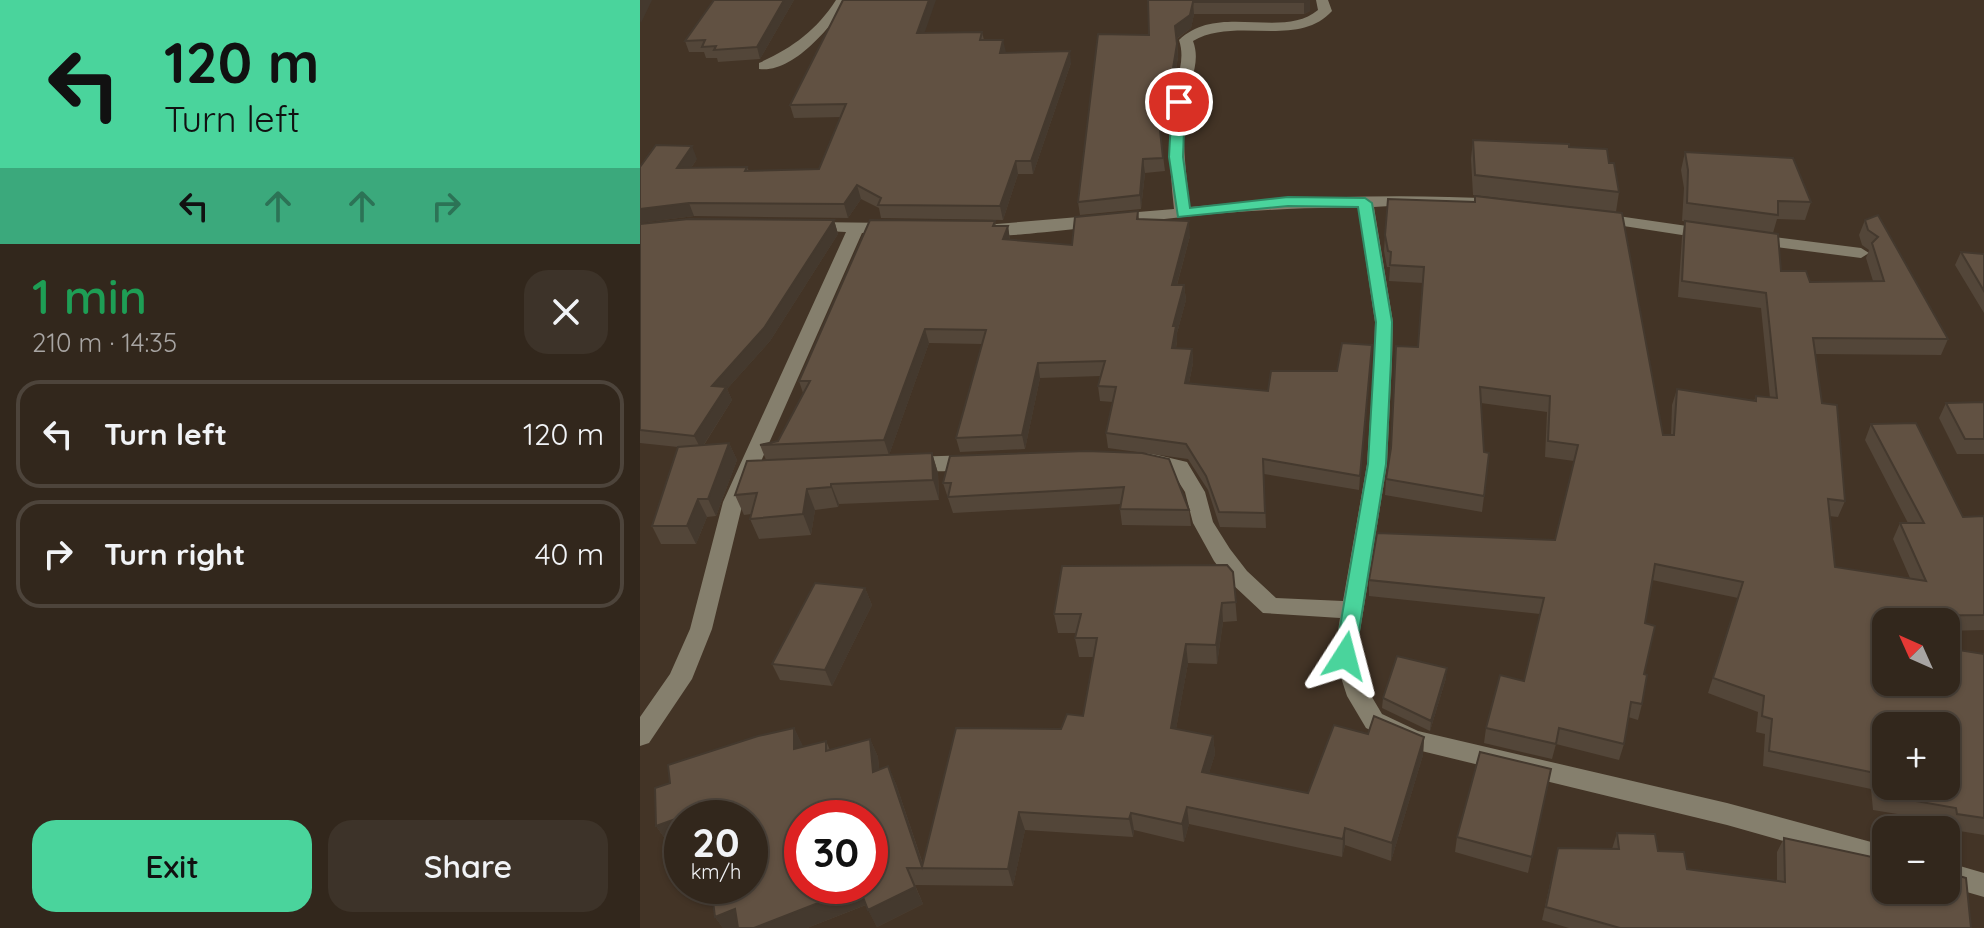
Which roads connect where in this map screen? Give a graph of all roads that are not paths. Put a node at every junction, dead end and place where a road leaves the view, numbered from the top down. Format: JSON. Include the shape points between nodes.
{"nodes":[{"id":1,"x":842,"y":0,"type":"edge"},
{"id":2,"x":1322,"y":0,"type":"edge"},
{"id":3,"x":764,"y":66,"type":"dead end"},
{"id":4,"x":1365,"y":203,"type":"junction"},
{"id":5,"x":1520,"y":207,"type":"edge"},
{"id":6,"x":1183,"y":213,"type":"junction"},
{"id":7,"x":1579,"y":216,"type":"edge"},
{"id":8,"x":797,"y":226,"type":"edge"},
{"id":9,"x":856,"y":228,"type":"junction"},
{"id":10,"x":904,"y":229,"type":"edge"},
{"id":11,"x":967,"y":230,"type":"edge"},
{"id":12,"x":1861,"y":253,"type":"dead end"},
{"id":13,"x":1131,"y":458,"type":"edge"},
{"id":14,"x":995,"y":461,"type":"edge"},
{"id":15,"x":886,"y":465,"type":"edge"},
{"id":16,"x":776,"y":470,"type":"edge"},
{"id":17,"x":745,"y":471,"type":"junction"},
{"id":18,"x":1352,"y":610,"type":"junction"},
{"id":19,"x":640,"y":736,"type":"edge"},
{"id":20,"x":1872,"y":854,"type":"edge"},
{"id":21,"x":1960,"y":878,"type":"edge"},
{"id":22,"x":1984,"y":885,"type":"edge"}],
"edges":[{"from":1,"to":3,"type":"street","via":[[820,35]]},
{"from":2,"to":6,"type":"street","via":[[1325,11],[1308,23],[1216,25],[1186,40],[1191,54],[1179,102],[1176,157]]},
{"from":4,"to":5,"type":"street","via":[[1421,199]]},
{"from":4,"to":6,"type":"street","via":[[1288,202]]},
{"from":4,"to":18,"type":"street","via":[[1384,322],[1377,464]]},
{"from":6,"to":11,"type":"street"},
{"from":7,"to":12,"type":"street"},
{"from":8,"to":9,"type":"street"},
{"from":9,"to":10,"type":"street"},
{"from":9,"to":17,"type":"street"},
{"from":13,"to":18,"type":"street","via":[[1180,467],[1222,555],[1271,607]]},
{"from":14,"to":15,"type":"street"},
{"from":16,"to":17,"type":"street"},
{"from":17,"to":19,"type":"street","via":[[701,629],[680,679]]},
{"from":18,"to":20,"type":"street","via":[[1345,656],[1355,689],[1374,721],[1414,740]]},
{"from":21,"to":22,"type":"street"}]}
